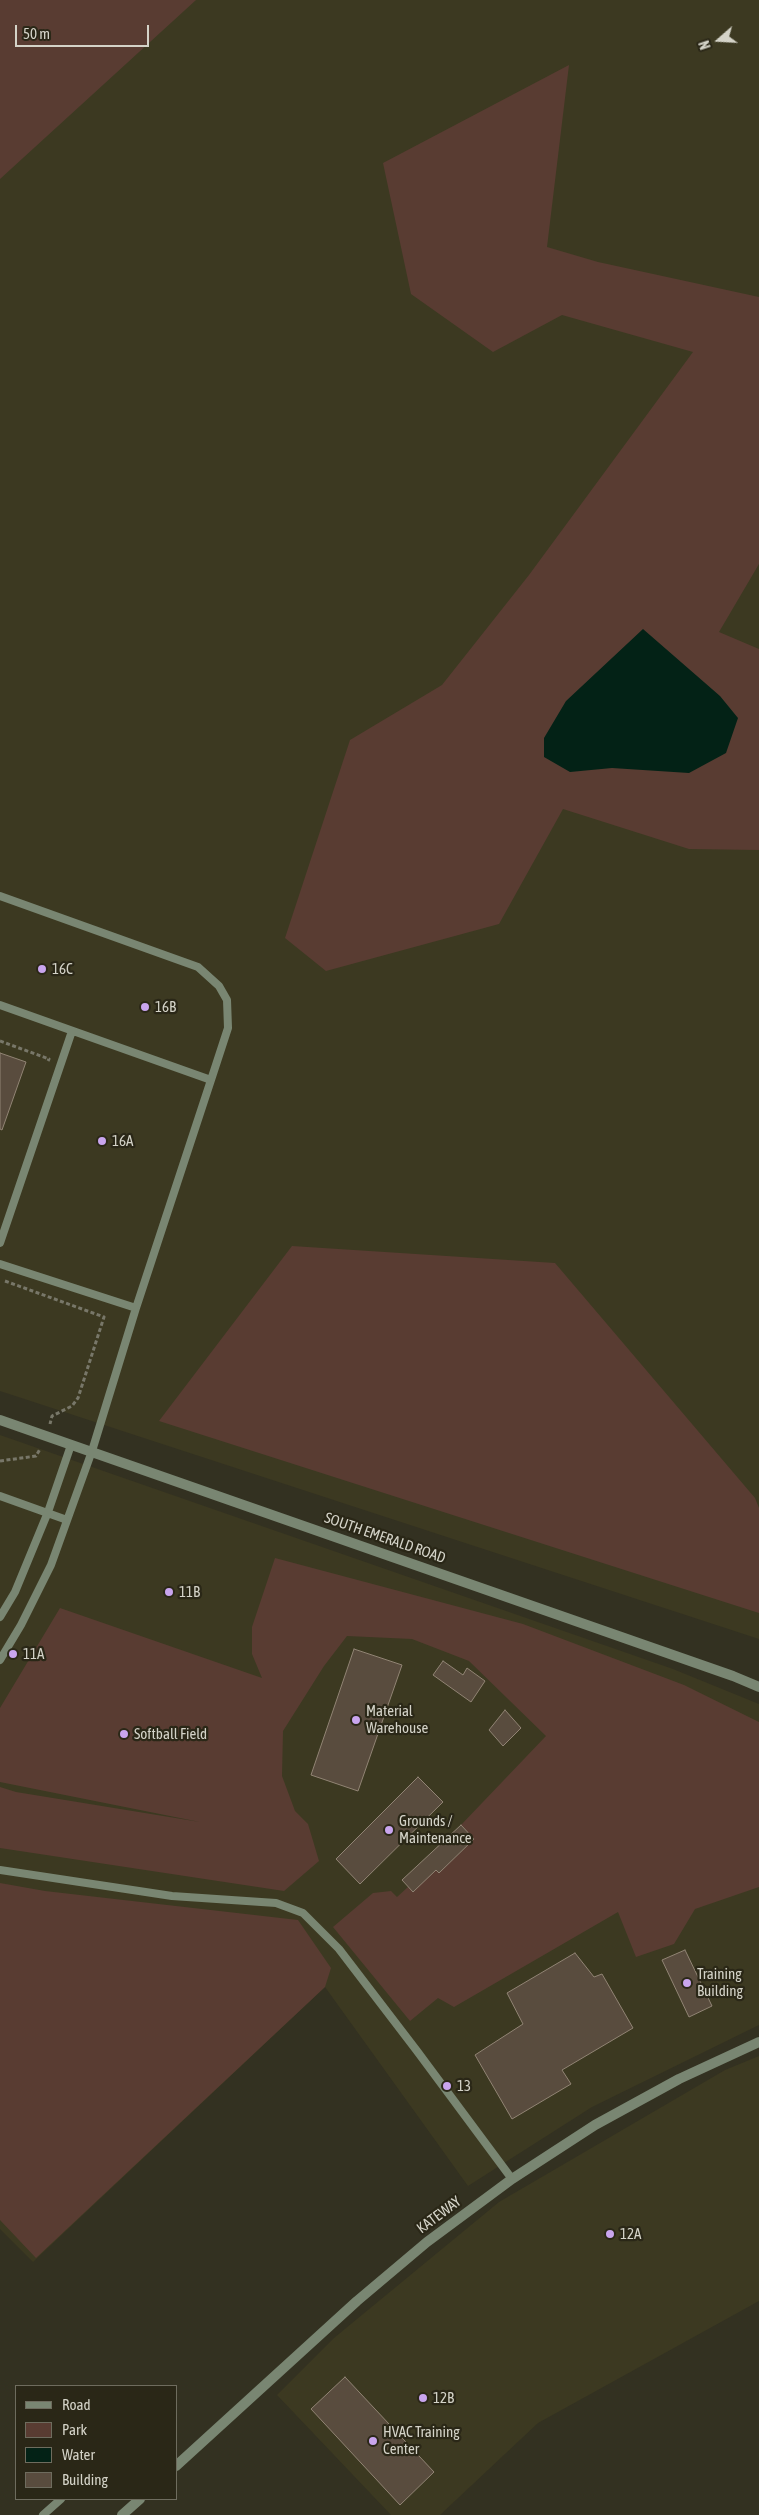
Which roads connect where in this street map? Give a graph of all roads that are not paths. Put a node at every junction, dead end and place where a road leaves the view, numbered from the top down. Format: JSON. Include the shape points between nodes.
{"nodes":[{"id":1,"x":0,"y":896,"type":"edge"},
{"id":2,"x":0,"y":1005,"type":"edge"},
{"id":3,"x":72,"y":1031,"type":"junction"},
{"id":4,"x":211,"y":1080,"type":"junction"},
{"id":5,"x":0,"y":1243,"type":"edge"},
{"id":6,"x":0,"y":1264,"type":"edge"},
{"id":7,"x":136,"y":1308,"type":"junction"},
{"id":8,"x":0,"y":1420,"type":"edge"},
{"id":9,"x":71,"y":1444,"type":"junction"},
{"id":10,"x":92,"y":1451,"type":"junction"},
{"id":11,"x":0,"y":1496,"type":"edge"},
{"id":12,"x":48,"y":1512,"type":"junction"},
{"id":13,"x":67,"y":1520,"type":"junction"},
{"id":14,"x":0,"y":1617,"type":"edge"},
{"id":15,"x":0,"y":1660,"type":"edge"},
{"id":16,"x":759,"y":1687,"type":"edge"},
{"id":17,"x":0,"y":1870,"type":"edge"},
{"id":18,"x":759,"y":2042,"type":"edge"},
{"id":19,"x":512,"y":2180,"type":"junction"},
{"id":20,"x":178,"y":2464,"type":"edge"},
{"id":21,"x":59,"y":2500,"type":"edge"},
{"id":22,"x":139,"y":2500,"type":"edge"},
{"id":23,"x":43,"y":2515,"type":"edge"},
{"id":24,"x":122,"y":2515,"type":"edge"}],
"edges":[{"from":1,"to":4,"type":"lane","via":[[198,967],[219,986],[227,1000],[228,1028]]},
{"from":2,"to":3,"type":"lane"},
{"from":3,"to":4,"type":"lane"},
{"from":3,"to":5,"type":"lane"},
{"from":4,"to":7,"type":"lane"},
{"from":6,"to":7,"type":"lane"},
{"from":7,"to":10,"type":"lane"},
{"from":8,"to":9,"type":"street","name":"SOUTH EMERALD ROAD"},
{"from":9,"to":10,"type":"street","name":"SOUTH EMERALD ROAD"},
{"from":9,"to":12,"type":"lane"},
{"from":10,"to":13,"type":"lane"},
{"from":10,"to":16,"type":"street","name":"SOUTH EMERALD ROAD"},
{"from":11,"to":12,"type":"lane"},
{"from":12,"to":13,"type":"lane"},
{"from":12,"to":14,"type":"lane","via":[[15,1592]]},
{"from":13,"to":15,"type":"lane","via":[[51,1565]]},
{"from":17,"to":19,"type":"lane","via":[[172,1896],[276,1903],[303,1913],[339,1949]]},
{"from":18,"to":19,"type":"street","name":"KATEWAY","via":[[679,2079],[595,2125]]},
{"from":19,"to":20,"type":"street","name":"KATEWAY","via":[[428,2242],[357,2301]]},
{"from":21,"to":23,"type":"lane"},
{"from":22,"to":24,"type":"street"}]}
